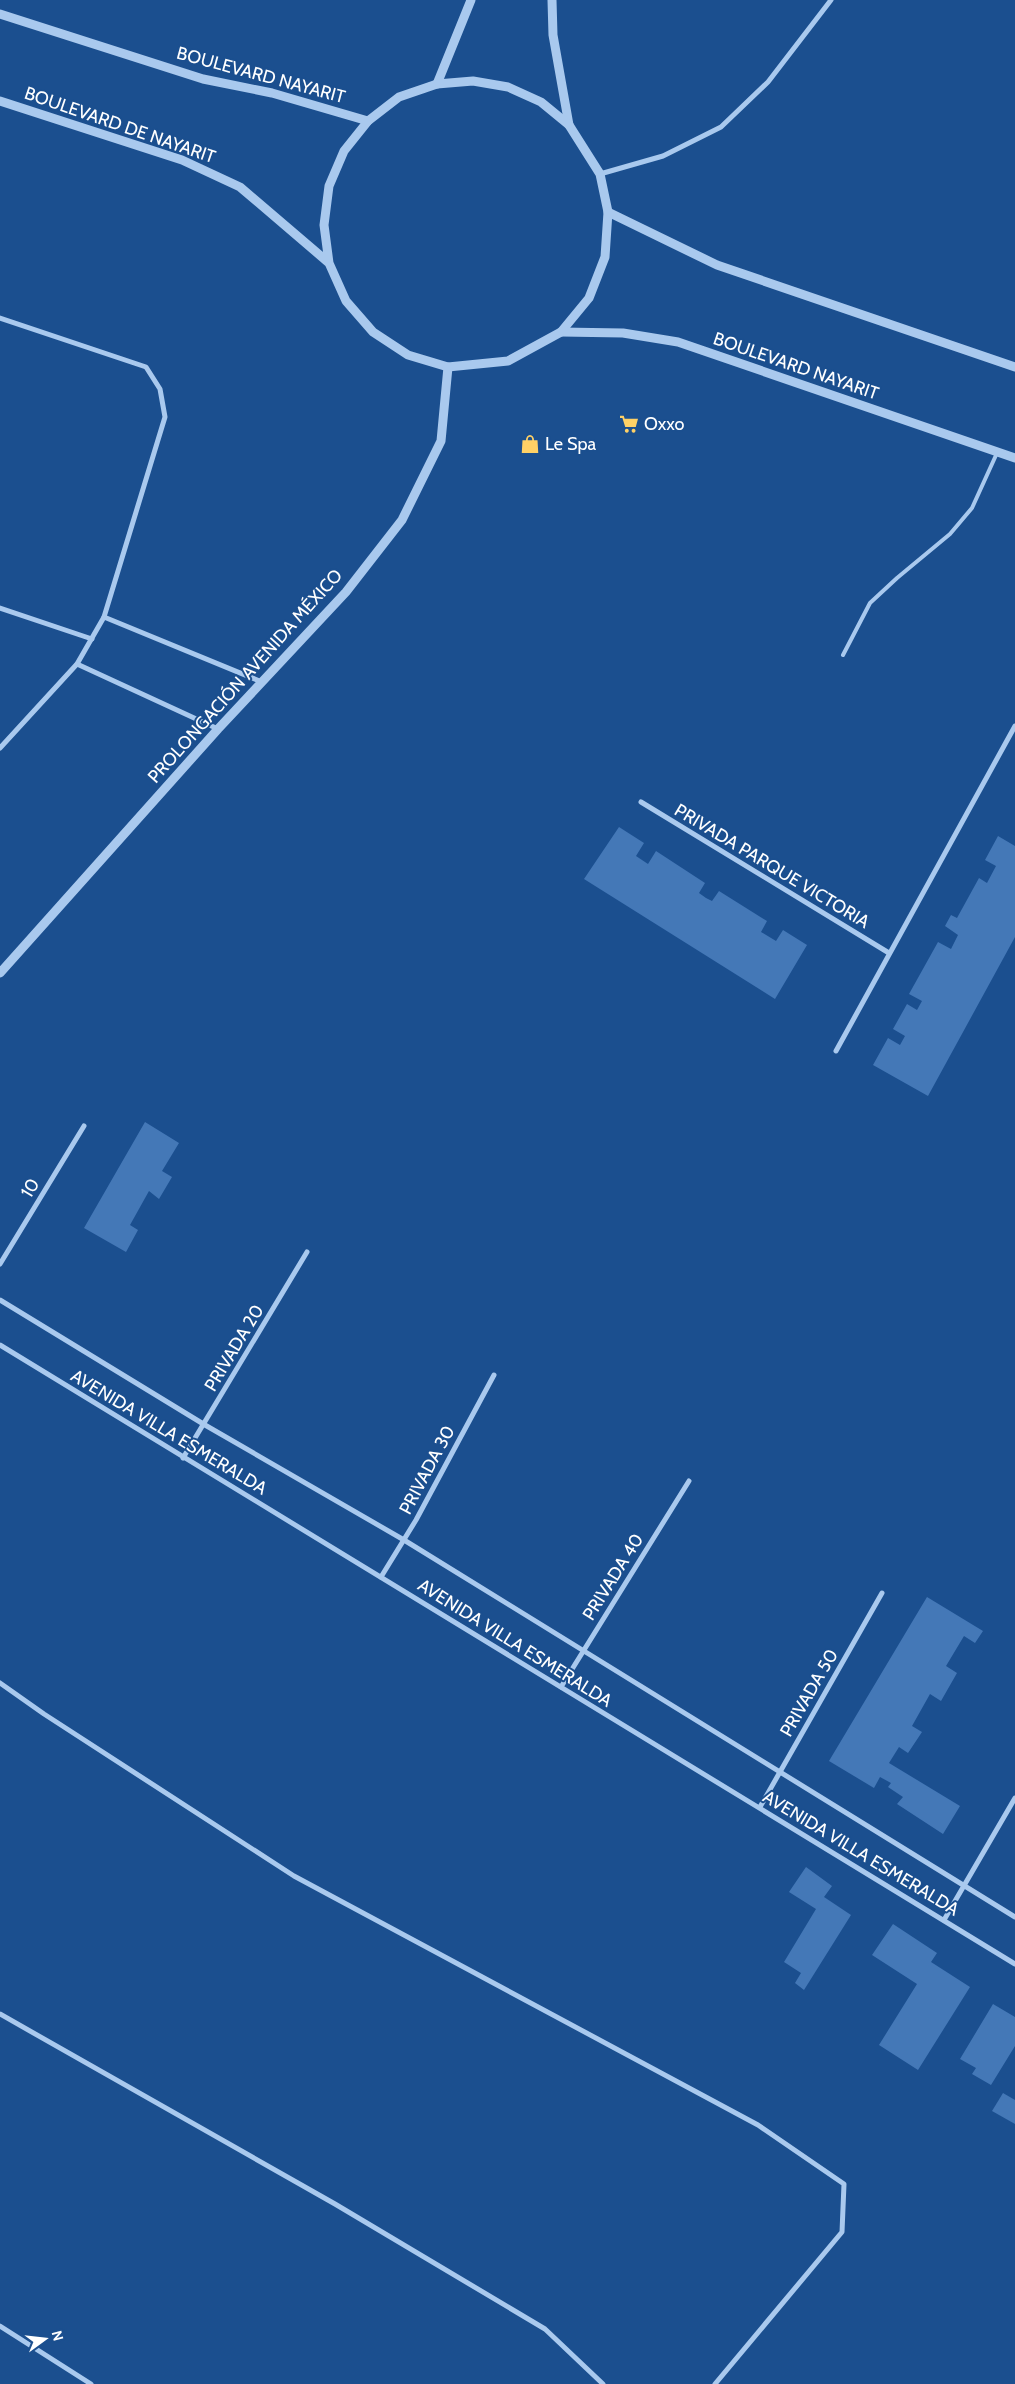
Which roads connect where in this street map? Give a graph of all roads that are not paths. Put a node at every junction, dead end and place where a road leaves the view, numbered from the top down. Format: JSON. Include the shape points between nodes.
{"nodes":[{"id":1,"x":471,"y":0,"type":"edge"},
{"id":2,"x":552,"y":0,"type":"edge"},
{"id":3,"x":832,"y":0,"type":"edge"},
{"id":4,"x":0,"y":14,"type":"edge"},
{"id":5,"x":436,"y":84,"type":"junction"},
{"id":6,"x":0,"y":101,"type":"edge"},
{"id":7,"x":368,"y":121,"type":"junction"},
{"id":8,"x":569,"y":125,"type":"junction"},
{"id":9,"x":600,"y":174,"type":"junction"},
{"id":10,"x":608,"y":212,"type":"junction"},
{"id":11,"x":329,"y":263,"type":"junction"},
{"id":12,"x":0,"y":318,"type":"edge"},
{"id":13,"x":561,"y":332,"type":"junction"},
{"id":14,"x":448,"y":366,"type":"junction"},
{"id":15,"x":1015,"y":367,"type":"edge"},
{"id":16,"x":997,"y":453,"type":"junction"},
{"id":17,"x":1015,"y":458,"type":"edge"},
{"id":18,"x":0,"y":608,"type":"edge"},
{"id":19,"x":104,"y":617,"type":"junction"},
{"id":20,"x":92,"y":639,"type":"junction"},
{"id":21,"x":843,"y":655,"type":"dead end"},
{"id":22,"x":77,"y":664,"type":"junction"},
{"id":23,"x":262,"y":682,"type":"junction"},
{"id":24,"x":1015,"y":726,"type":"edge"},
{"id":25,"x":218,"y":729,"type":"junction"},
{"id":26,"x":0,"y":748,"type":"edge"},
{"id":27,"x":641,"y":802,"type":"dead end"},
{"id":28,"x":889,"y":953,"type":"junction"},
{"id":29,"x":0,"y":973,"type":"edge"},
{"id":30,"x":836,"y":1051,"type":"dead end"},
{"id":31,"x":84,"y":1126,"type":"dead end"},
{"id":32,"x":307,"y":1252,"type":"dead end"},
{"id":33,"x":0,"y":1264,"type":"edge"},
{"id":34,"x":0,"y":1300,"type":"edge"},
{"id":35,"x":0,"y":1345,"type":"edge"},
{"id":36,"x":494,"y":1374,"type":"dead end"},
{"id":37,"x":205,"y":1425,"type":"junction"},
{"id":38,"x":183,"y":1458,"type":"junction"},
{"id":39,"x":689,"y":1481,"type":"dead end"},
{"id":40,"x":404,"y":1540,"type":"junction"},
{"id":41,"x":381,"y":1577,"type":"junction"},
{"id":42,"x":882,"y":1593,"type":"dead end"},
{"id":43,"x":583,"y":1651,"type":"junction"},
{"id":44,"x":0,"y":1683,"type":"edge"},
{"id":45,"x":561,"y":1687,"type":"junction"},
{"id":46,"x":780,"y":1771,"type":"junction"},
{"id":47,"x":1015,"y":1798,"type":"edge"},
{"id":48,"x":760,"y":1808,"type":"junction"},
{"id":49,"x":964,"y":1885,"type":"junction"},
{"id":50,"x":1015,"y":1917,"type":"edge"},
{"id":51,"x":944,"y":1920,"type":"junction"},
{"id":52,"x":1015,"y":1964,"type":"edge"},
{"id":53,"x":0,"y":2014,"type":"edge"},
{"id":54,"x":0,"y":2326,"type":"edge"},
{"id":55,"x":91,"y":2384,"type":"edge"},
{"id":56,"x":603,"y":2384,"type":"edge"},
{"id":57,"x":715,"y":2384,"type":"edge"}],
"edges":[{"from":1,"to":5,"type":"street"},
{"from":2,"to":8,"type":"street","via":[[553,35]]},
{"from":3,"to":9,"type":"street","via":[[768,82],[721,128],[662,156]]},
{"from":4,"to":7,"type":"street","name":"BOULEVARD NAYARIT","via":[[202,79],[272,93]]},
{"from":5,"to":7,"type":"street","name":"BOULEVARD DE NAYARIT","via":[[400,97]]},
{"from":5,"to":8,"type":"street","name":"BOULEVARD DE NAYARIT","via":[[473,81],[508,88],[541,102]]},
{"from":6,"to":11,"type":"street","name":"BOULEVARD DE NAYARIT","via":[[182,160],[240,187]]},
{"from":7,"to":11,"type":"street","via":[[344,151],[329,186],[324,225]]},
{"from":8,"to":9,"type":"street","name":"BOULEVARD DE NAYARIT"},
{"from":9,"to":10,"type":"street","name":"BOULEVARD DE NAYARIT"},
{"from":10,"to":13,"type":"street","name":"BOULEVARD DE NAYARIT","via":[[605,256],[589,298]]},
{"from":10,"to":15,"type":"street","via":[[716,265]]},
{"from":11,"to":14,"type":"street","name":"BOULEVARD DE NAYARIT","via":[[346,301],[373,332],[408,355]]},
{"from":12,"to":19,"type":"street","via":[[146,367],[160,390],[165,417]]},
{"from":13,"to":14,"type":"street","name":"BOULEVARD DE NAYARIT","via":[[508,361]]},
{"from":13,"to":16,"type":"street","name":"BOULEVARD NAYARIT","via":[[623,333],[678,342]]},
{"from":14,"to":23,"type":"street","name":"PROLONGACIÓN AVENIDA MÉXICO","via":[[441,441],[402,520],[346,592]]},
{"from":16,"to":17,"type":"street","name":"BOULEVARD NAYARIT"},
{"from":16,"to":21,"type":"lane","via":[[972,508],[950,534],[870,603]]},
{"from":18,"to":20,"type":"street"},
{"from":19,"to":20,"type":"street"},
{"from":19,"to":23,"type":"street"},
{"from":20,"to":22,"type":"street"},
{"from":22,"to":25,"type":"street"},
{"from":22,"to":26,"type":"street"},
{"from":23,"to":25,"type":"street","name":"PROLONGACIÓN AVENIDA MÉXICO"},
{"from":24,"to":28,"type":"street"},
{"from":25,"to":29,"type":"street","name":"PROLONGACIÓN AVENIDA MÉXICO"},
{"from":27,"to":28,"type":"street","name":"PRIVADA PARQUE VICTORIA"},
{"from":28,"to":30,"type":"street"},
{"from":31,"to":33,"type":"street","name":"10"},
{"from":32,"to":37,"type":"street","name":"PRIVADA 20"},
{"from":34,"to":37,"type":"street","name":"AVENIDA VILLA ESMERALDA"},
{"from":35,"to":38,"type":"street","name":"AVENIDA VILLA ESMERALDA"},
{"from":36,"to":40,"type":"street","name":"PRIVADA 30"},
{"from":37,"to":38,"type":"street","name":"PRIVADA 20"},
{"from":37,"to":40,"type":"street","name":"AVENIDA VILLA ESMERALDA"},
{"from":38,"to":41,"type":"street","name":"AVENIDA VILLA ESMERALDA"},
{"from":39,"to":43,"type":"street","name":"PRIVADA 40"},
{"from":40,"to":41,"type":"street","name":"PRIVADA 30"},
{"from":40,"to":43,"type":"street","name":"AVENIDA VILLA ESMERALDA"},
{"from":41,"to":45,"type":"street","name":"AVENIDA VILLA ESMERALDA"},
{"from":42,"to":46,"type":"street","name":"PRIVADA 50"},
{"from":43,"to":45,"type":"street","name":"PRIVADA 40"},
{"from":43,"to":46,"type":"street","name":"AVENIDA VILLA ESMERALDA"},
{"from":44,"to":57,"type":"street","via":[[294,1876],[758,2125],[844,2184],[842,2232]]},
{"from":45,"to":48,"type":"street","name":"AVENIDA VILLA ESMERALDA"},
{"from":46,"to":48,"type":"street","name":"PRIVADA 50"},
{"from":46,"to":49,"type":"street","name":"AVENIDA VILLA ESMERALDA"},
{"from":47,"to":49,"type":"street"},
{"from":48,"to":51,"type":"street","name":"AVENIDA VILLA ESMERALDA"},
{"from":49,"to":50,"type":"street","name":"AVENIDA VILLA ESMERALDA"},
{"from":49,"to":51,"type":"street"},
{"from":51,"to":52,"type":"street","name":"AVENIDA VILLA ESMERALDA"},
{"from":53,"to":56,"type":"street","via":[[335,2204],[545,2329]]},
{"from":54,"to":55,"type":"street"}]}
